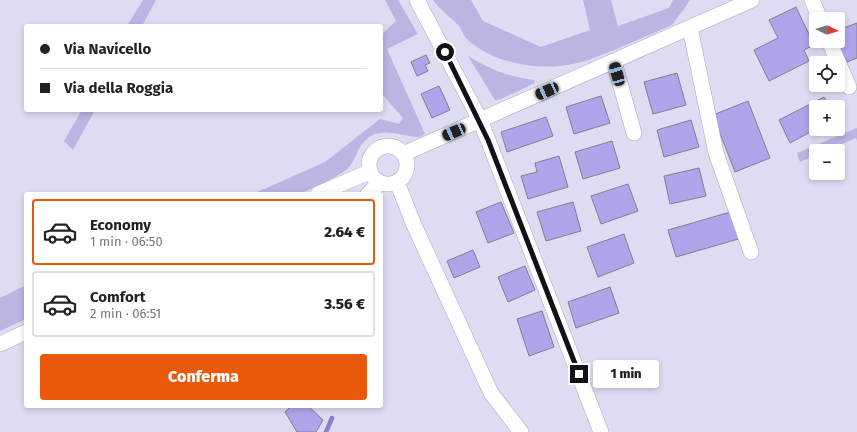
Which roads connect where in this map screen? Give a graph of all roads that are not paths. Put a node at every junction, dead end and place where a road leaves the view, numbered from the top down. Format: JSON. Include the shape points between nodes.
{"nodes":[{"id":1,"x":417,"y":0,"type":"edge"},
{"id":2,"x":752,"y":0,"type":"edge"},
{"id":3,"x":812,"y":0,"type":"edge"},
{"id":4,"x":817,"y":12,"type":"edge"},
{"id":5,"x":690,"y":28,"type":"junction"},
{"id":6,"x":832,"y":48,"type":"edge"},
{"id":7,"x":614,"y":62,"type":"junction"},
{"id":8,"x":849,"y":87,"type":"dead end"},
{"id":9,"x":480,"y":120,"type":"junction"},
{"id":10,"x":634,"y":133,"type":"dead end"},
{"id":11,"x":404,"y":154,"type":"junction"},
{"id":12,"x":369,"y":172,"type":"junction"},
{"id":13,"x":397,"y":182,"type":"junction"},
{"id":14,"x":380,"y":183,"type":"junction"},
{"id":15,"x":323,"y":192,"type":"edge"},
{"id":16,"x":370,"y":192,"type":"edge"},
{"id":17,"x":751,"y":252,"type":"dead end"},
{"id":18,"x":24,"y":333,"type":"edge"},
{"id":19,"x":0,"y":344,"type":"edge"},
{"id":20,"x":521,"y":432,"type":"edge"},
{"id":21,"x":601,"y":432,"type":"edge"}],
"edges":[{"from":1,"to":9,"type":"street"},
{"from":2,"to":5,"type":"street"},
{"from":3,"to":4,"type":"street"},
{"from":5,"to":7,"type":"street"},
{"from":5,"to":17,"type":"street","via":[[716,153]]},
{"from":6,"to":8,"type":"street"},
{"from":7,"to":9,"type":"street"},
{"from":7,"to":10,"type":"street"},
{"from":9,"to":11,"type":"street"},
{"from":9,"to":21,"type":"street"},
{"from":11,"to":12,"type":"street","via":[[394,146],[381,146],[369,160]]},
{"from":11,"to":13,"type":"street","via":[[406,173]]},
{"from":12,"to":14,"type":"street"},
{"from":12,"to":15,"type":"street"},
{"from":13,"to":14,"type":"street","via":[[386,185]]},
{"from":13,"to":20,"type":"street","via":[[491,393]]},
{"from":14,"to":16,"type":"street"},
{"from":18,"to":19,"type":"street"}]}
